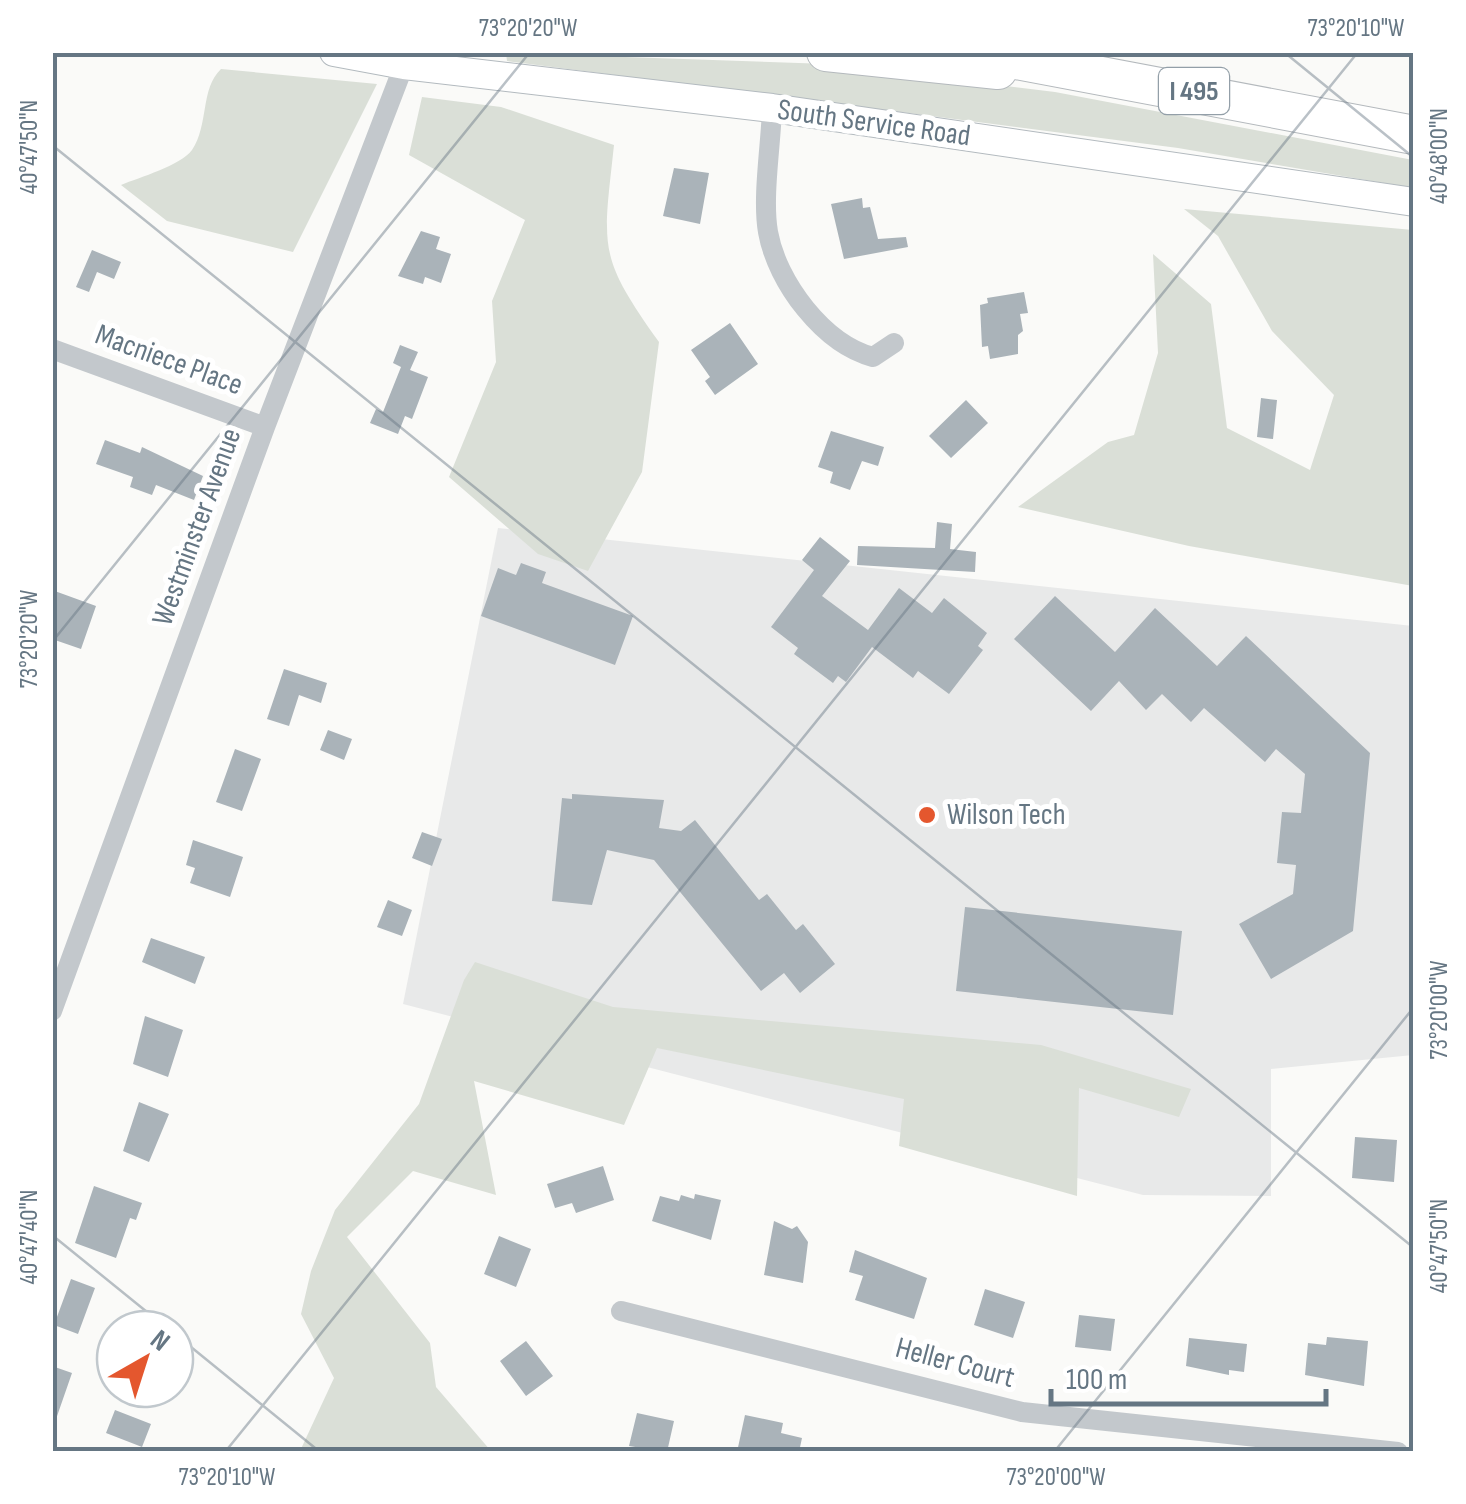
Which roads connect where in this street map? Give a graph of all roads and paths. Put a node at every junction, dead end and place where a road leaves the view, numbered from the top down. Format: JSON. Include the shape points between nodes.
{"nodes":[{"id":1,"x":334,"y":52,"type":"edge"},
{"id":2,"x":826,"y":52,"type":"edge"},
{"id":3,"x":974,"y":52,"type":"edge"},
{"id":4,"x":404,"y":65,"type":"junction"},
{"id":5,"x":1247,"y":101,"type":"junction"},
{"id":6,"x":772,"y":108,"type":"junction"},
{"id":7,"x":1414,"y":135,"type":"edge"},
{"id":8,"x":1414,"y":202,"type":"edge"},
{"id":9,"x":894,"y":343,"type":"dead end"},
{"id":10,"x":52,"y":349,"type":"edge"},
{"id":11,"x":265,"y":427,"type":"junction"},
{"id":12,"x":52,"y":1011,"type":"edge"},
{"id":13,"x":621,"y":1311,"type":"dead end"},
{"id":14,"x":1398,"y":1452,"type":"edge"}],
"edges":[{"from":1,"to":4,"type":"main road","name":"South Service Road"},
{"from":2,"to":5,"type":"highway"},
{"from":3,"to":5,"type":"highway","number":"I 495"},
{"from":4,"to":6,"type":"main road","name":"South Service Road"},
{"from":4,"to":11,"type":"street","name":"Westminster Avenue"},
{"from":5,"to":7,"type":"highway","number":"I 495"},
{"from":6,"to":8,"type":"main road","name":"South Service Road"},
{"from":6,"to":9,"type":"street","via":[[768,232],[786,277],[809,314],[850,351],[873,358]]},
{"from":10,"to":11,"type":"street","name":"Macniece Place"},
{"from":11,"to":12,"type":"street","name":"Westminster Avenue"},
{"from":13,"to":14,"type":"street","name":"Heller Court","via":[[1022,1412]]}]}
